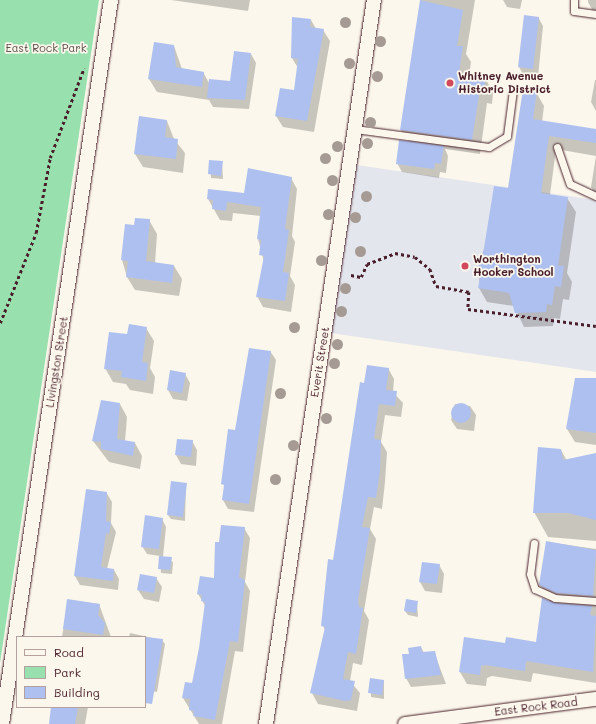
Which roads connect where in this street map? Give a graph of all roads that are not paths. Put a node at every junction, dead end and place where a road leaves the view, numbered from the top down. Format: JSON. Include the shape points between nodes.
{"nodes":[{"id":1,"x":111,"y":0,"type":"edge"},
{"id":2,"x":374,"y":0,"type":"edge"},
{"id":3,"x":574,"y":0,"type":"edge"},
{"id":4,"x":596,"y":14,"type":"edge"},
{"id":5,"x":513,"y":90,"type":"dead end"},
{"id":6,"x":355,"y":129,"type":"junction"},
{"id":7,"x":557,"y":147,"type":"dead end"},
{"id":8,"x":596,"y":196,"type":"edge"},
{"id":9,"x":534,"y":543,"type":"dead end"},
{"id":10,"x":596,"y":601,"type":"edge"},
{"id":11,"x":596,"y":699,"type":"edge"},
{"id":12,"x":2,"y":724,"type":"edge"},
{"id":13,"x":266,"y":724,"type":"edge"},
{"id":14,"x":405,"y":724,"type":"edge"}],
"edges":[{"from":1,"to":12,"type":"street","name":"Livingston Street"},
{"from":2,"to":6,"type":"street","name":"Everit Street"},
{"from":3,"to":4,"type":"lane","via":[[574,11]]},
{"from":5,"to":6,"type":"lane","via":[[507,136],[489,147]]},
{"from":6,"to":13,"type":"street","name":"Everit Street"},
{"from":7,"to":8,"type":"lane","via":[[570,184]]},
{"from":9,"to":10,"type":"lane","via":[[530,574],[535,589],[555,598]]},
{"from":11,"to":14,"type":"street","name":"East Rock Road"}]}
